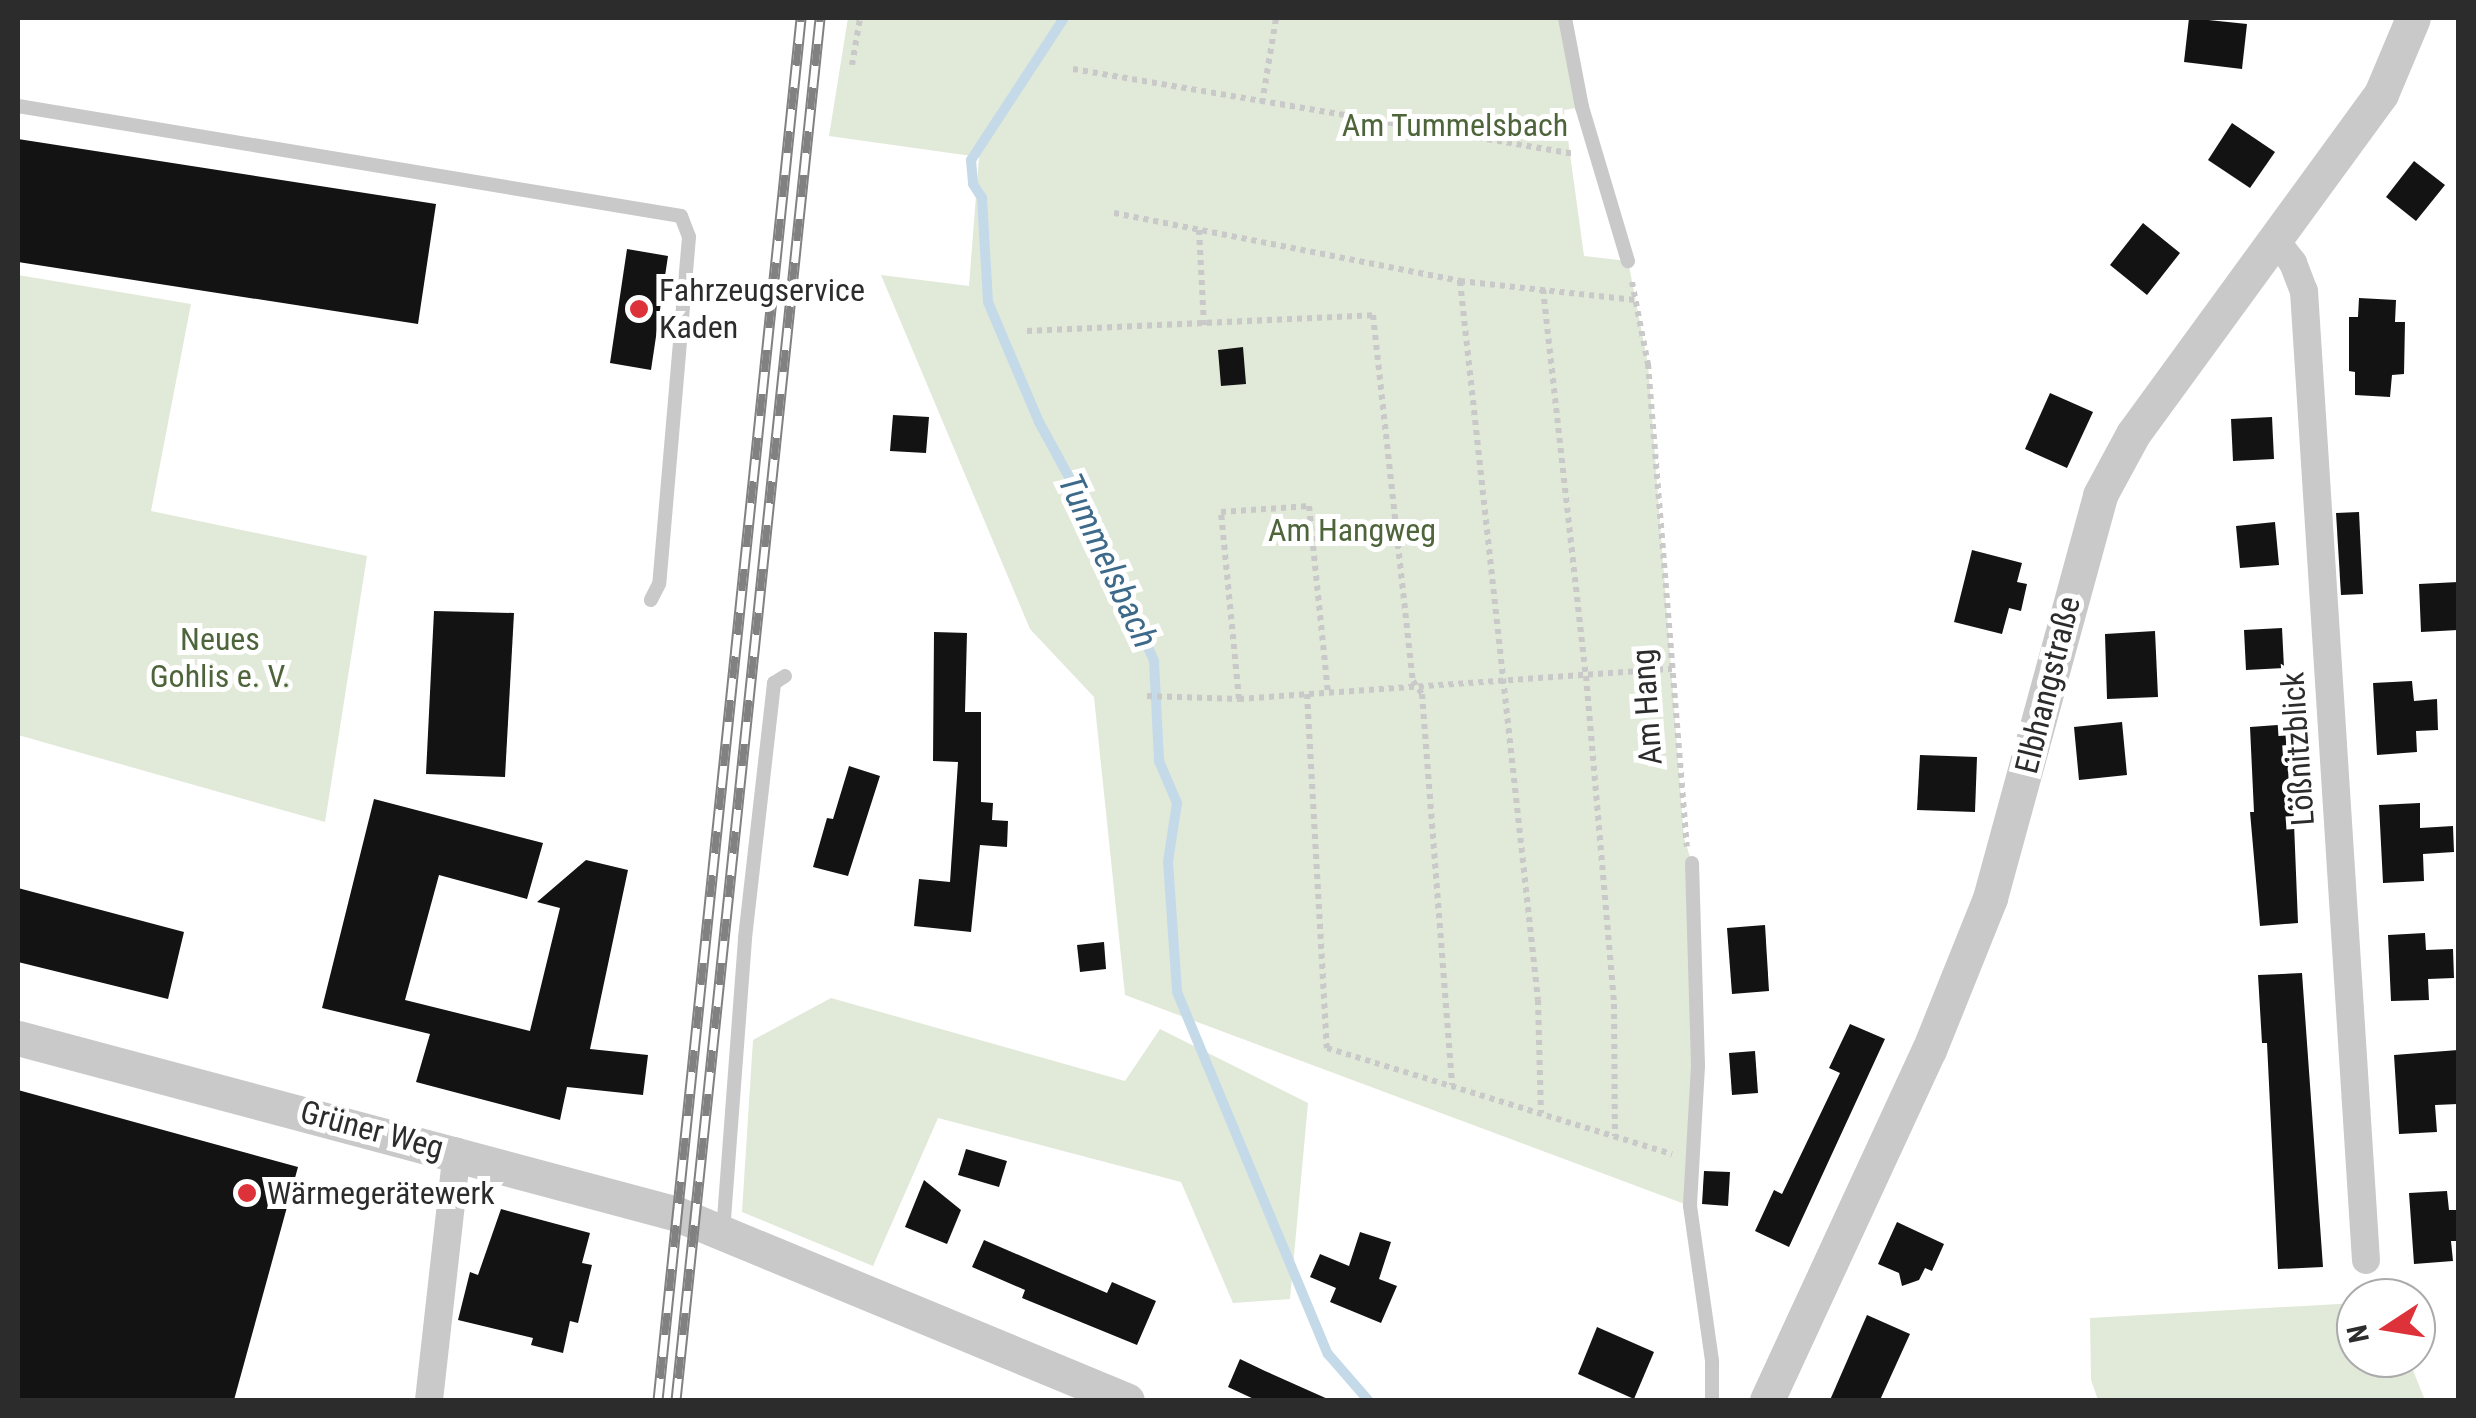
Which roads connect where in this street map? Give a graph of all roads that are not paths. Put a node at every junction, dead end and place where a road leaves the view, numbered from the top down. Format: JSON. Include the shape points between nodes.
{"nodes":[{"id":1,"x":1565,"y":18,"type":"edge"},
{"id":2,"x":2413,"y":18,"type":"edge"},
{"id":3,"x":18,"y":106,"type":"edge"},
{"id":4,"x":2276,"y":242,"type":"junction"},
{"id":5,"x":1628,"y":261,"type":"road end"},
{"id":6,"x":652,"y":600,"type":"dead end"},
{"id":7,"x":785,"y":676,"type":"dead end"},
{"id":8,"x":1692,"y":862,"type":"road end"},
{"id":9,"x":18,"y":1038,"type":"edge"},
{"id":10,"x":457,"y":1152,"type":"junction"},
{"id":11,"x":722,"y":1233,"type":"junction"},
{"id":12,"x":2366,"y":1260,"type":"dead end"},
{"id":13,"x":430,"y":1400,"type":"edge"},
{"id":14,"x":1127,"y":1400,"type":"edge"},
{"id":15,"x":1712,"y":1400,"type":"edge"},
{"id":16,"x":1767,"y":1400,"type":"edge"}],
"edges":[{"from":1,"to":5,"type":"lane"},
{"from":2,"to":4,"type":"street","name":"Elbhangstraße","via":[[2381,94]]},
{"from":3,"to":6,"type":"lane","via":[[681,216],[690,237],[659,584]]},
{"from":4,"to":12,"type":"street","name":"Lößnitzblick","via":[[2304,291]]},
{"from":4,"to":16,"type":"street","name":"Elbhangstraße","via":[[2133,434],[2100,495],[1990,898],[1928,1050]]},
{"from":7,"to":11,"type":"lane","via":[[774,683],[744,938]]},
{"from":8,"to":15,"type":"lane","via":[[1698,1066],[1690,1206]]},
{"from":9,"to":10,"type":"street","name":"Grüner Weg"},
{"from":10,"to":11,"type":"street","name":"Grüner Weg","via":[[678,1214]]},
{"from":10,"to":13,"type":"street"},
{"from":11,"to":14,"type":"street","name":"Grüner Weg"}]}
